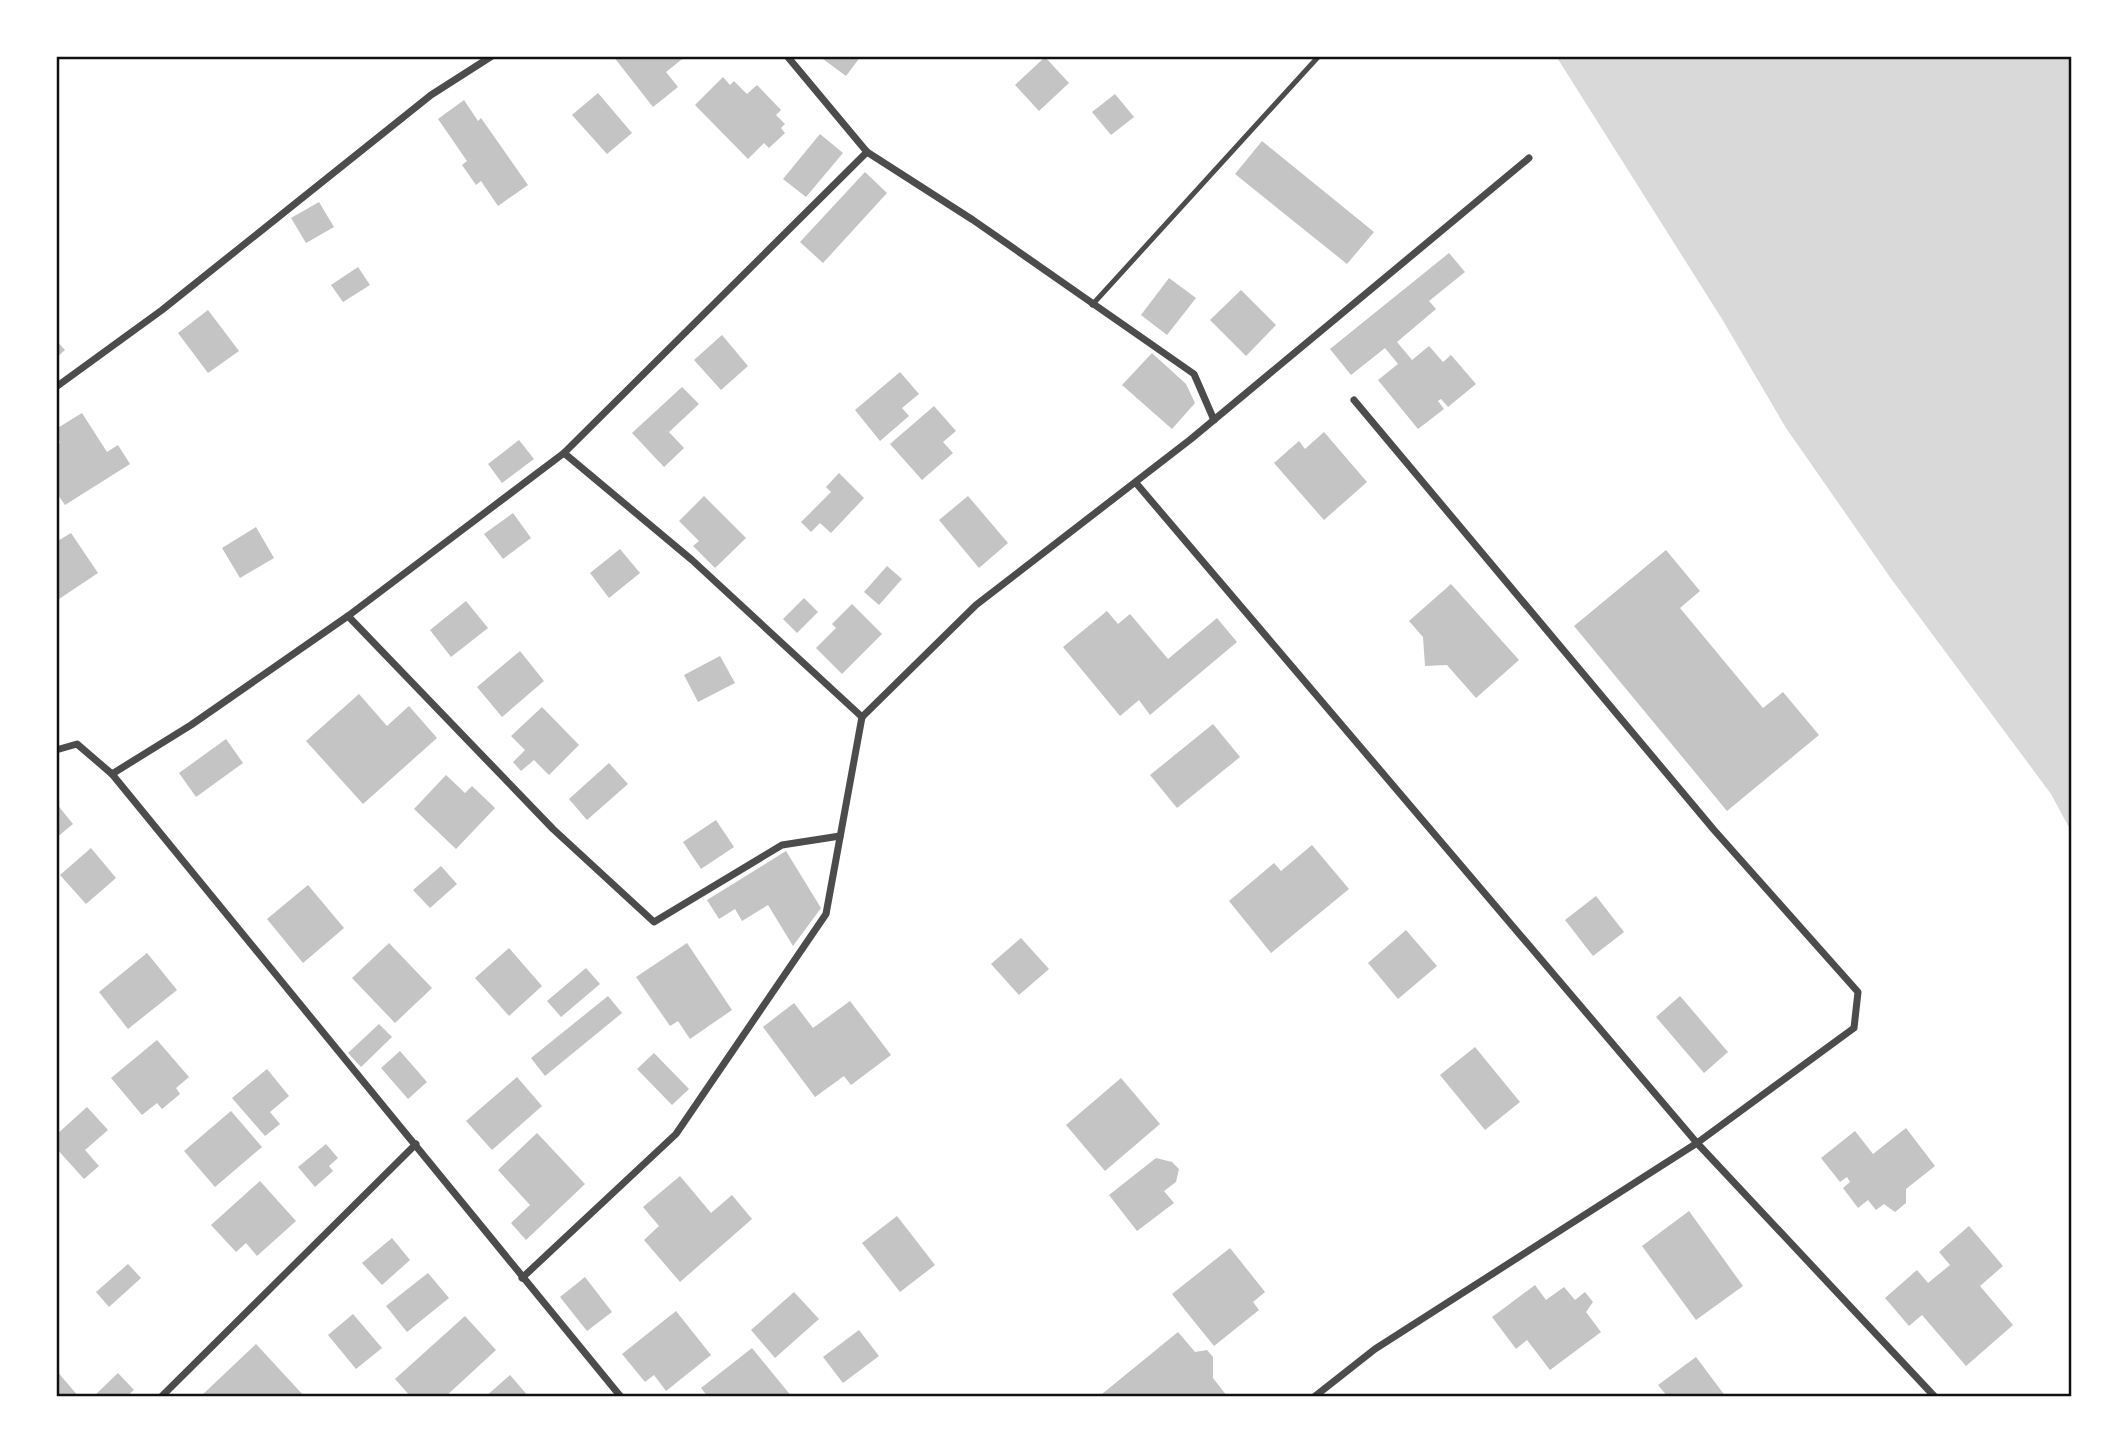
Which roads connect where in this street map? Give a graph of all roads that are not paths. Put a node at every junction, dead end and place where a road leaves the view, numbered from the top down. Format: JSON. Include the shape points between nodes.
{"nodes":[{"id":1,"x":492,"y":56,"type":"edge"},
{"id":2,"x":787,"y":56,"type":"edge"},
{"id":3,"x":1319,"y":56,"type":"edge"},
{"id":4,"x":867,"y":152,"type":"junction"},
{"id":5,"x":1529,"y":158,"type":"dead end"},
{"id":6,"x":1092,"y":305,"type":"junction"},
{"id":7,"x":56,"y":387,"type":"edge"},
{"id":8,"x":1354,"y":400,"type":"dead end"},
{"id":9,"x":1214,"y":420,"type":"junction"},
{"id":10,"x":564,"y":453,"type":"junction"},
{"id":11,"x":1136,"y":483,"type":"junction"},
{"id":12,"x":348,"y":616,"type":"junction"},
{"id":13,"x":862,"y":717,"type":"junction"},
{"id":14,"x":56,"y":750,"type":"edge"},
{"id":15,"x":112,"y":774,"type":"junction"},
{"id":16,"x":840,"y":836,"type":"junction"},
{"id":17,"x":1697,"y":1143,"type":"junction"},
{"id":18,"x":416,"y":1144,"type":"junction"},
{"id":19,"x":522,"y":1278,"type":"junction"},
{"id":20,"x":161,"y":1397,"type":"edge"},
{"id":21,"x":621,"y":1397,"type":"edge"},
{"id":22,"x":1314,"y":1397,"type":"edge"},
{"id":23,"x":1935,"y":1397,"type":"edge"}],
"edges":[{"from":1,"to":7,"type":"street","via":[[430,95],[162,310]]},
{"from":2,"to":4,"type":"street"},
{"from":3,"to":6,"type":"lane"},
{"from":4,"to":6,"type":"street"},
{"from":4,"to":10,"type":"street"},
{"from":5,"to":9,"type":"street"},
{"from":6,"to":9,"type":"street","via":[[1194,374]]},
{"from":8,"to":17,"type":"street","via":[[1714,830],[1858,992],[1854,1028]]},
{"from":9,"to":11,"type":"street"},
{"from":10,"to":12,"type":"street"},
{"from":10,"to":13,"type":"street","via":[[692,560]]},
{"from":11,"to":13,"type":"street","via":[[976,605]]},
{"from":11,"to":17,"type":"street"},
{"from":12,"to":15,"type":"street"},
{"from":12,"to":16,"type":"street","via":[[553,830],[654,922],[782,845]]},
{"from":13,"to":16,"type":"street"},
{"from":14,"to":15,"type":"street","via":[[78,744]]},
{"from":15,"to":18,"type":"street"},
{"from":16,"to":19,"type":"street","via":[[826,914],[676,1134]]},
{"from":17,"to":22,"type":"street","via":[[1375,1349]]},
{"from":17,"to":23,"type":"street"},
{"from":18,"to":19,"type":"street"},
{"from":18,"to":20,"type":"street"},
{"from":19,"to":21,"type":"street"}]}
